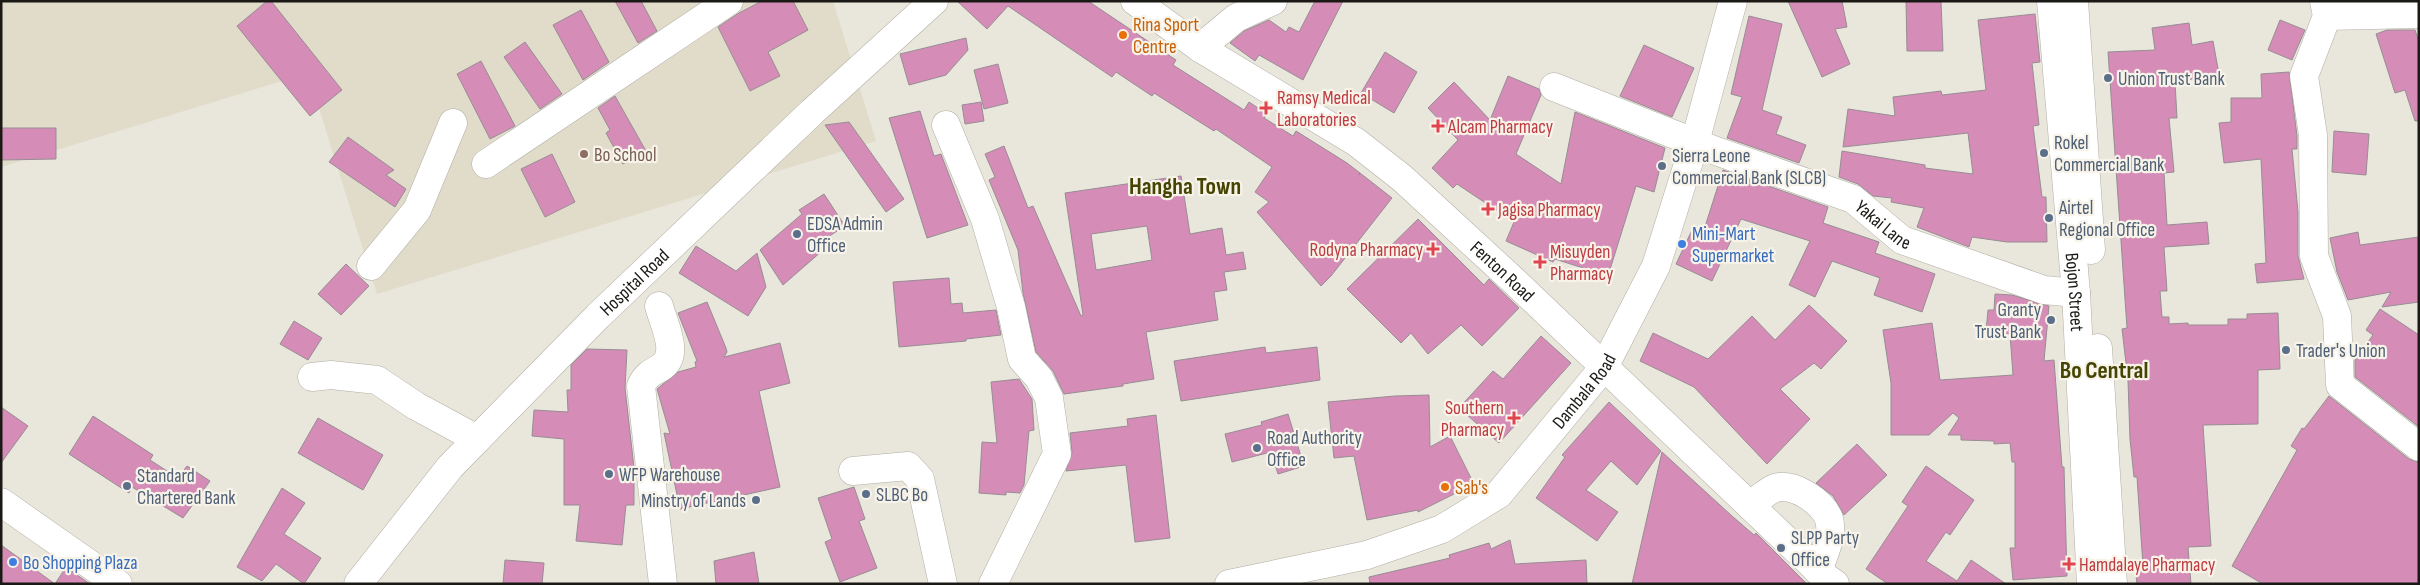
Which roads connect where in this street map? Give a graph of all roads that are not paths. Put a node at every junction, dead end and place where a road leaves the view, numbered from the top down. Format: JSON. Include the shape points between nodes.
{"nodes":[{"id":1,"x":729,"y":1,"type":"edge"},
{"id":2,"x":934,"y":1,"type":"edge"},
{"id":3,"x":1135,"y":1,"type":"edge"},
{"id":4,"x":1273,"y":1,"type":"edge"},
{"id":5,"x":1732,"y":1,"type":"edge"},
{"id":6,"x":2051,"y":1,"type":"edge"},
{"id":7,"x":2074,"y":1,"type":"edge"},
{"id":8,"x":2326,"y":8,"type":"edge"},
{"id":9,"x":2419,"y":14,"type":"edge"},
{"id":10,"x":1200,"y":48,"type":"junction"},
{"id":11,"x":1554,"y":87,"type":"dead end"},
{"id":12,"x":453,"y":123,"type":"dead end"},
{"id":13,"x":946,"y":125,"type":"dead end"},
{"id":14,"x":1695,"y":142,"type":"junction"},
{"id":15,"x":486,"y":164,"type":"dead end"},
{"id":16,"x":371,"y":266,"type":"dead end"},
{"id":17,"x":2076,"y":293,"type":"junction"},
{"id":18,"x":659,"y":306,"type":"dead end"},
{"id":19,"x":1604,"y":368,"type":"junction"},
{"id":20,"x":312,"y":377,"type":"dead end"},
{"id":21,"x":477,"y":439,"type":"junction"},
{"id":22,"x":2419,"y":447,"type":"edge"},
{"id":23,"x":853,"y":471,"type":"dead end"},
{"id":24,"x":1,"y":502,"type":"edge"},
{"id":25,"x":1750,"y":505,"type":"junction"},
{"id":26,"x":1827,"y":577,"type":"edge"},
{"id":27,"x":118,"y":584,"type":"edge"},
{"id":28,"x":358,"y":584,"type":"edge"},
{"id":29,"x":663,"y":584,"type":"edge"},
{"id":30,"x":943,"y":584,"type":"edge"},
{"id":31,"x":993,"y":584,"type":"edge"},
{"id":32,"x":1229,"y":584,"type":"edge"},
{"id":33,"x":2090,"y":584,"type":"edge"},
{"id":34,"x":2113,"y":584,"type":"edge"}],
"edges":[{"from":1,"to":15,"type":"street"},
{"from":2,"to":21,"type":"street","name":"Hospital Road","via":[[605,309]]},
{"from":3,"to":10,"type":"street","name":"Fenton Road"},
{"from":4,"to":10,"type":"street","via":[[1236,18]]},
{"from":5,"to":14,"type":"street","name":"Dambala Road"},
{"from":6,"to":17,"type":"street","name":"Bojon Street"},
{"from":7,"to":34,"type":"street","name":"Bojon Street"},
{"from":8,"to":9,"type":"street"},
{"from":8,"to":22,"type":"street","via":[[2304,76],[2313,135],[2314,256],[2336,316],[2340,385]]},
{"from":10,"to":19,"type":"street","name":"Fenton Road","via":[[1356,142],[1402,178]]},
{"from":11,"to":14,"type":"street","name":"Yakai Lane"},
{"from":12,"to":16,"type":"street","via":[[417,210]]},
{"from":13,"to":31,"type":"street","via":[[985,219],[1011,307],[1022,359],[1039,378],[1049,398],[1057,454]]},
{"from":14,"to":17,"type":"street","name":"Yakai Lane","via":[[1853,200],[1902,240],[2044,290]]},
{"from":14,"to":19,"type":"street","name":"Dambala Road","via":[[1656,266]]},
{"from":17,"to":33,"type":"street","name":"Bojon Street"},
{"from":18,"to":29,"type":"street","via":[[672,351],[666,364],[644,377],[640,386]]},
{"from":19,"to":25,"type":"street","name":"Fenton Road"},
{"from":19,"to":32,"type":"street","name":"Dambala Road","via":[[1499,494],[1442,529],[1367,555]]},
{"from":20,"to":21,"type":"street","via":[[331,374],[376,380]]},
{"from":21,"to":28,"type":"street","name":"Hospital Road","via":[[450,467]]},
{"from":23,"to":30,"type":"street","via":[[908,466],[920,479]]},
{"from":24,"to":27,"type":"street"},
{"from":25,"to":26,"type":"street","name":"Fenton Road"},
{"from":25,"to":26,"type":"street","via":[[1776,488],[1795,489],[1810,496],[1829,518]]}]}
